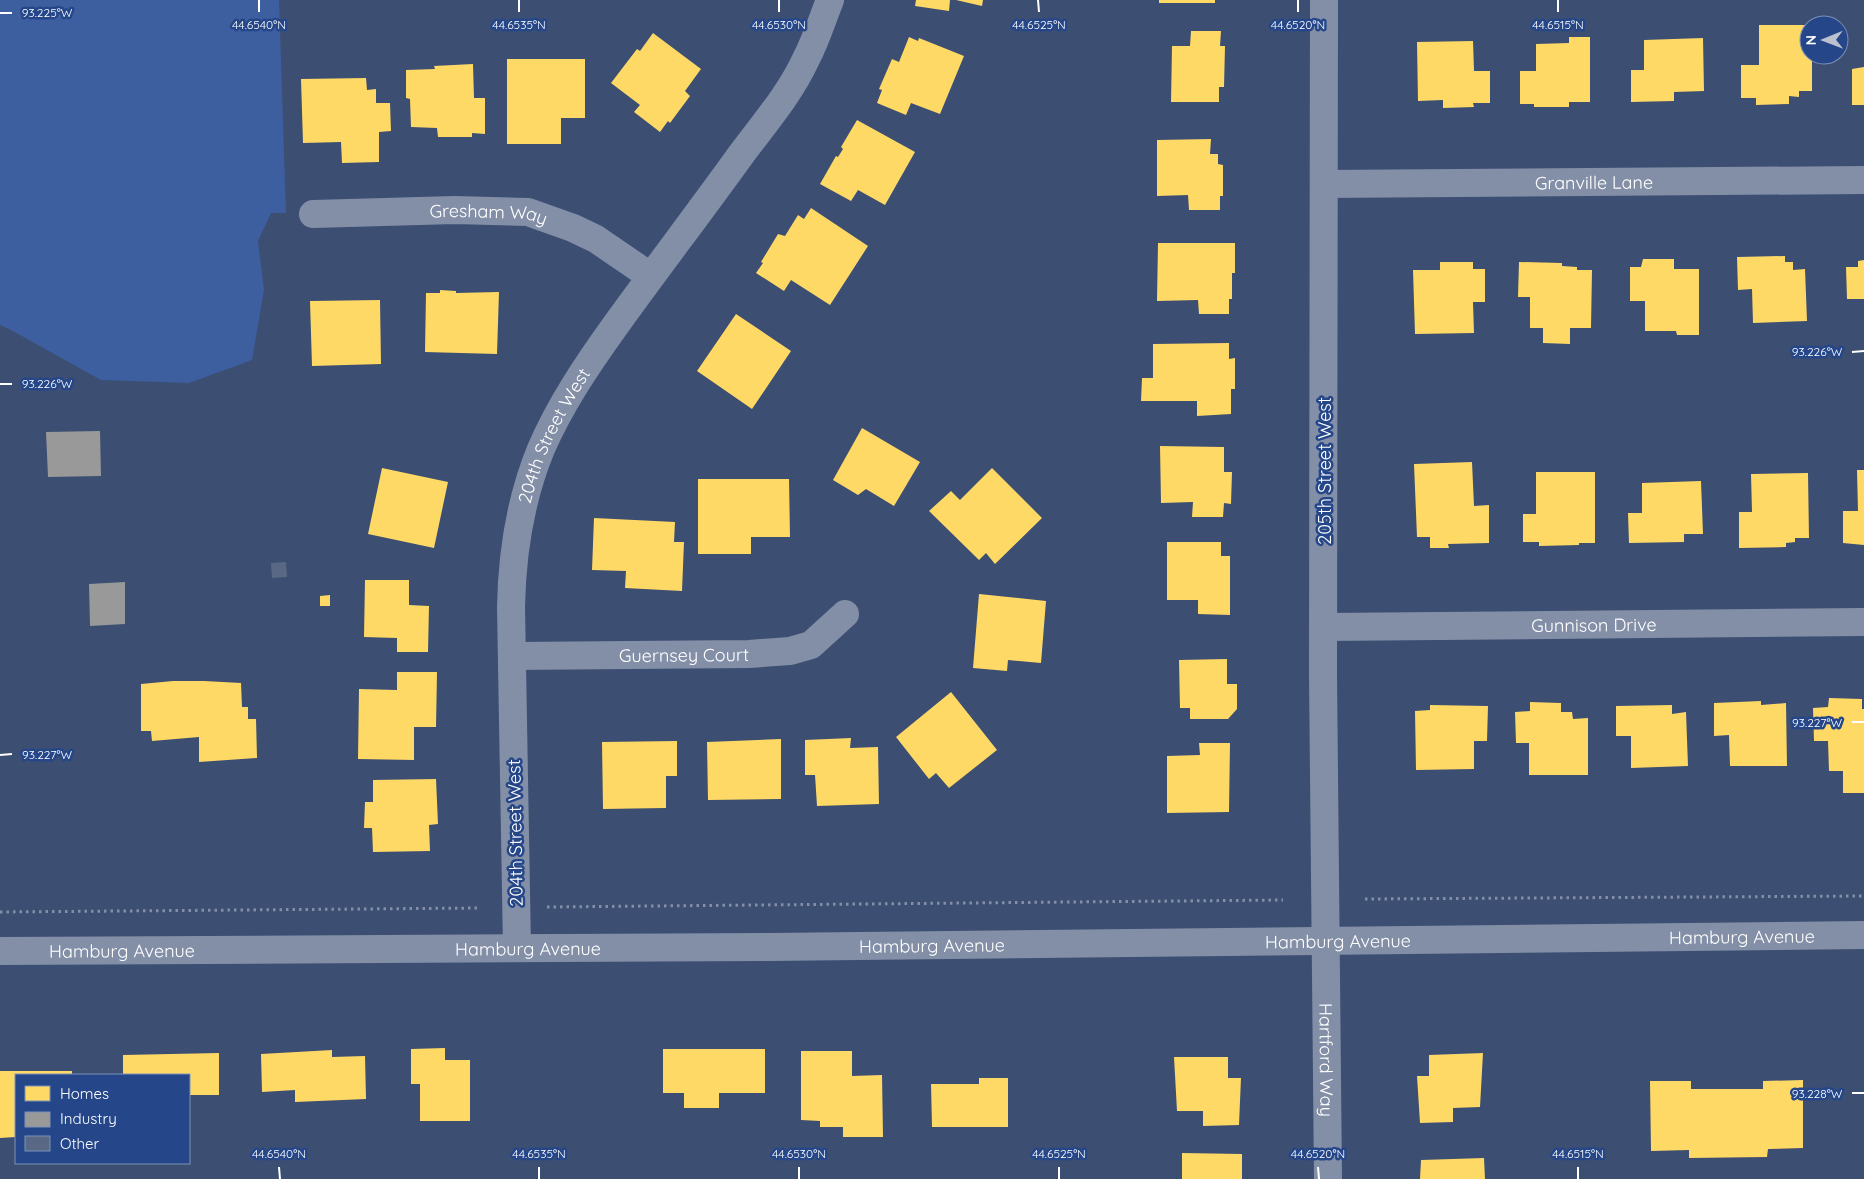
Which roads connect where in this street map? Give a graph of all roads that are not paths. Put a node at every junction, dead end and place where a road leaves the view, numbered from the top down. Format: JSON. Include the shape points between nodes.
{"nodes":[{"id":1,"x":830,"y":0,"type":"edge"},
{"id":2,"x":1324,"y":0,"type":"edge"},
{"id":3,"x":1864,"y":180,"type":"edge"},
{"id":4,"x":1324,"y":184,"type":"junction"},
{"id":5,"x":313,"y":214,"type":"dead end"},
{"id":6,"x":650,"y":276,"type":"junction"},
{"id":7,"x":845,"y":614,"type":"dead end"},
{"id":8,"x":1864,"y":622,"type":"edge"},
{"id":9,"x":1324,"y":627,"type":"junction"},
{"id":10,"x":512,"y":656,"type":"junction"},
{"id":11,"x":1864,"y":935,"type":"edge"},
{"id":12,"x":1324,"y":941,"type":"junction"},
{"id":13,"x":517,"y":948,"type":"junction"},
{"id":14,"x":0,"y":951,"type":"edge"},
{"id":15,"x":1328,"y":1179,"type":"edge"}],
"edges":[{"from":1,"to":6,"type":"street","name":"204th Street West","via":[[806,60],[792,83]]},
{"from":2,"to":4,"type":"street","name":"205th Street West"},
{"from":3,"to":4,"type":"street","name":"Granville Lane"},
{"from":4,"to":9,"type":"street","name":"205th Street West"},
{"from":5,"to":6,"type":"street","name":"Gresham Way","via":[[455,210],[528,212],[596,239]]},
{"from":6,"to":10,"type":"street","name":"204th Street West","via":[[580,375],[541,449],[523,503],[516,540],[512,572]]},
{"from":7,"to":10,"type":"street","name":"Guernsey Court","via":[[811,645],[790,651]]},
{"from":8,"to":9,"type":"street","name":"Gunnison Drive"},
{"from":9,"to":12,"type":"street","name":"205th Street West"},
{"from":10,"to":13,"type":"street","name":"204th Street West"},
{"from":11,"to":12,"type":"street","name":"Hamburg Avenue"},
{"from":12,"to":13,"type":"street","name":"Hamburg Avenue"},
{"from":12,"to":15,"type":"street","name":"Hartford Way"},
{"from":13,"to":14,"type":"street","name":"Hamburg Avenue"}]}
